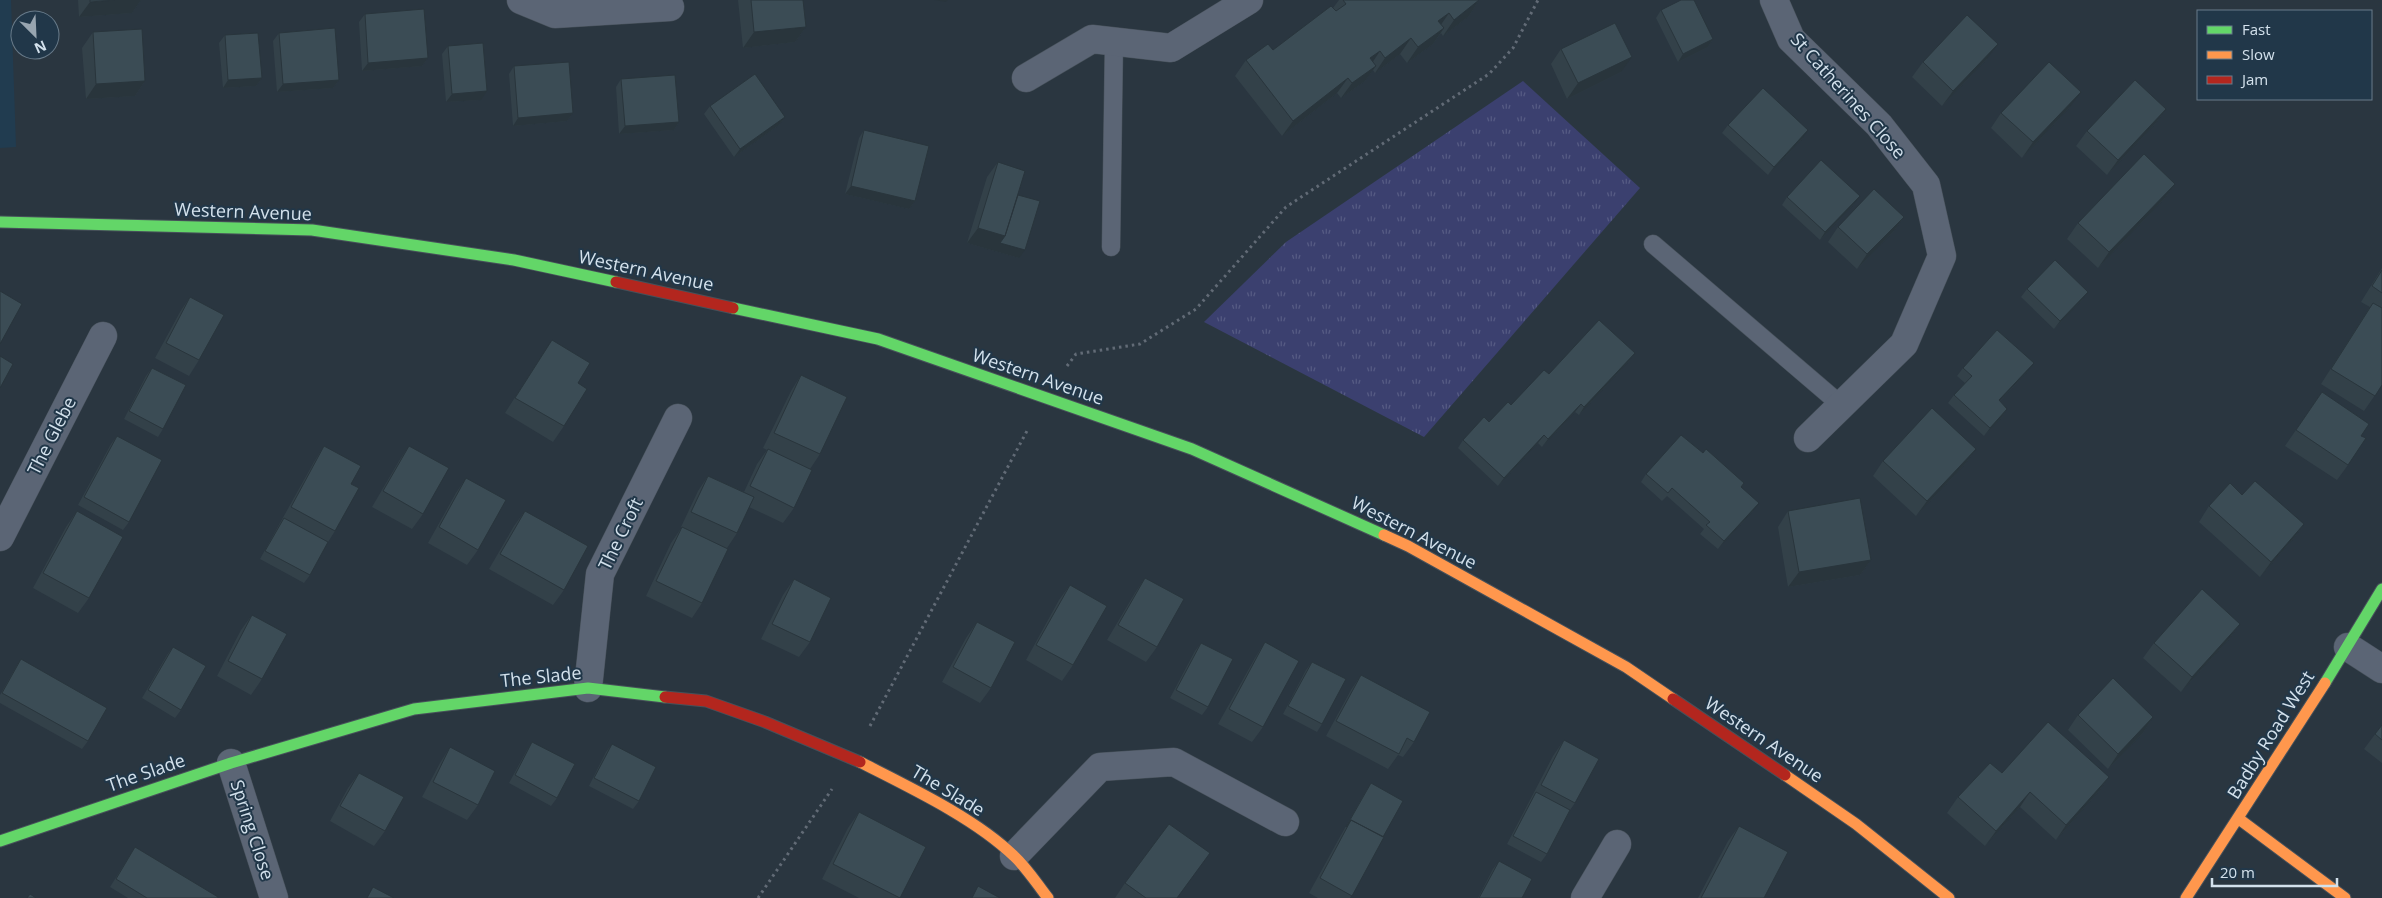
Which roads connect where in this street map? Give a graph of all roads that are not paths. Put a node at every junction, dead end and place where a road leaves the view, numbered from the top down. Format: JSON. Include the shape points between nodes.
{"nodes":[{"id":1,"x":521,"y":0,"type":"edge"},
{"id":2,"x":1249,"y":0,"type":"edge"},
{"id":3,"x":1774,"y":0,"type":"edge"},
{"id":4,"x":670,"y":7,"type":"dead end"},
{"id":5,"x":1114,"y":41,"type":"junction"},
{"id":6,"x":1026,"y":78,"type":"dead end"},
{"id":7,"x":0,"y":222,"type":"edge"},
{"id":8,"x":1653,"y":244,"type":"dead end"},
{"id":9,"x":1111,"y":247,"type":"dead end"},
{"id":10,"x":103,"y":336,"type":"dead end"},
{"id":11,"x":1841,"y":405,"type":"junction"},
{"id":12,"x":678,"y":418,"type":"dead end"},
{"id":13,"x":1808,"y":438,"type":"dead end"},
{"id":14,"x":0,"y":537,"type":"edge"},
{"id":15,"x":2382,"y":590,"type":"edge"},
{"id":16,"x":2348,"y":647,"type":"junction"},
{"id":17,"x":2382,"y":669,"type":"edge"},
{"id":18,"x":588,"y":688,"type":"junction"},
{"id":19,"x":231,"y":763,"type":"junction"},
{"id":20,"x":2239,"y":819,"type":"junction"},
{"id":21,"x":1285,"y":822,"type":"dead end"},
{"id":22,"x":0,"y":841,"type":"edge"},
{"id":23,"x":1617,"y":844,"type":"dead end"},
{"id":24,"x":1014,"y":856,"type":"junction"},
{"id":25,"x":274,"y":898,"type":"edge"},
{"id":26,"x":1048,"y":898,"type":"edge"},
{"id":27,"x":1585,"y":898,"type":"edge"},
{"id":28,"x":1949,"y":898,"type":"edge"},
{"id":29,"x":2186,"y":898,"type":"edge"},
{"id":30,"x":2345,"y":898,"type":"edge"}],
"edges":[{"from":1,"to":4,"type":"street","via":[[555,14]]},
{"from":2,"to":5,"type":"street","via":[[1171,48]]},
{"from":3,"to":11,"type":"street","name":"St Catherines Close","via":[[1791,38],[1879,126],[1926,185],[1942,256],[1904,344]]},
{"from":5,"to":6,"type":"street","via":[[1092,39]]},
{"from":5,"to":9,"type":"lane"},
{"from":7,"to":28,"type":"street","name":"Western Avenue","via":[[312,230],[514,260],[878,339],[1192,449],[1408,546],[1626,667],[1856,824]]},
{"from":8,"to":11,"type":"lane"},
{"from":10,"to":14,"type":"street","name":"The Glebe"},
{"from":11,"to":13,"type":"street","name":"St Catherines Close"},
{"from":12,"to":18,"type":"street","name":"The Croft","via":[[600,574]]},
{"from":15,"to":16,"type":"street","name":"Badby Road West"},
{"from":16,"to":17,"type":"street"},
{"from":16,"to":20,"type":"street","name":"Badby Road West"},
{"from":18,"to":19,"type":"street","name":"The Slade","via":[[414,709]]},
{"from":18,"to":24,"type":"street","name":"The Slade","via":[[706,701],[765,722],[853,758],[927,796]]},
{"from":19,"to":22,"type":"street","name":"The Slade"},
{"from":19,"to":25,"type":"street","name":"Spring Close"},
{"from":20,"to":29,"type":"street","name":"Badby Road West"},
{"from":20,"to":30,"type":"street"},
{"from":21,"to":24,"type":"street","via":[[1174,762],[1100,766]]},
{"from":23,"to":27,"type":"street"},
{"from":24,"to":26,"type":"street","name":"The Slade"}]}
